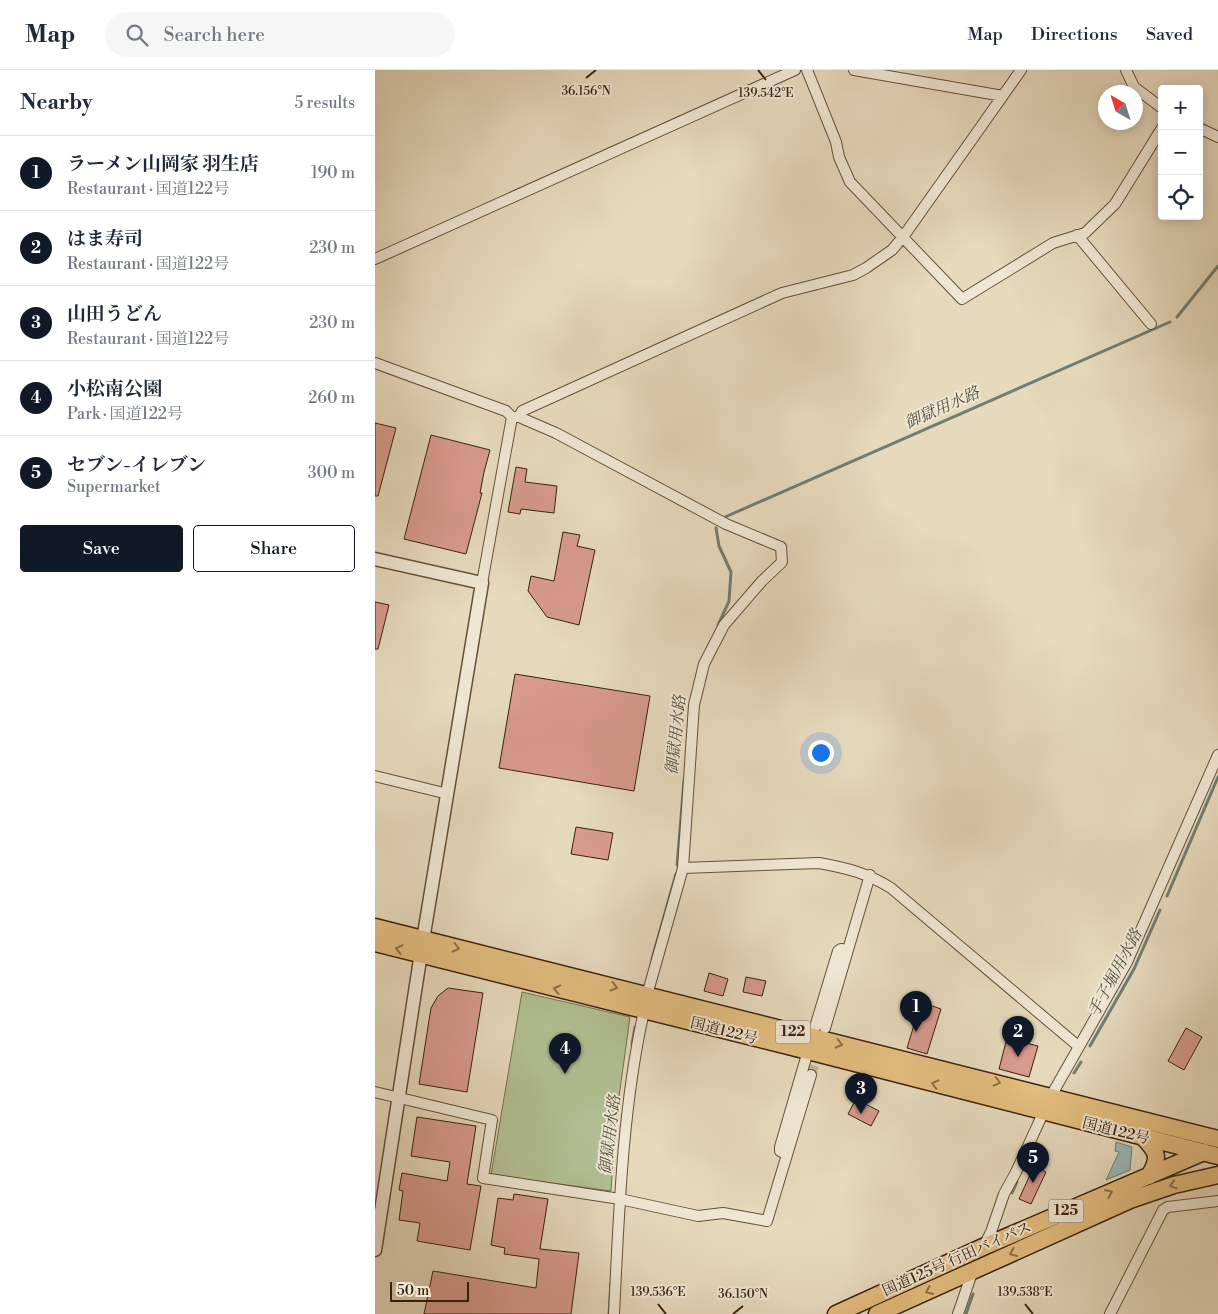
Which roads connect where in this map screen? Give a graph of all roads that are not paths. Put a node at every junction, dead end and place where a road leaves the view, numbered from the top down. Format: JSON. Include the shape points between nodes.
{"nodes":[{"id":1,"x":795,"y":70,"type":"edge"},
{"id":2,"x":807,"y":70,"type":"edge"},
{"id":3,"x":854,"y":70,"type":"edge"},
{"id":4,"x":1021,"y":70,"type":"edge"},
{"id":5,"x":1126,"y":70,"type":"edge"},
{"id":6,"x":1003,"y":96,"type":"junction"},
{"id":7,"x":1158,"y":105,"type":"edge"},
{"id":8,"x":1161,"y":130,"type":"edge"},
{"id":9,"x":1203,"y":130,"type":"edge"},
{"id":10,"x":1218,"y":137,"type":"edge"},
{"id":11,"x":1077,"y":235,"type":"junction"},
{"id":12,"x":903,"y":237,"type":"junction"},
{"id":13,"x":375,"y":259,"type":"edge"},
{"id":14,"x":1151,"y":324,"type":"dead end"},
{"id":15,"x":375,"y":363,"type":"edge"},
{"id":16,"x":515,"y":417,"type":"junction"},
{"id":17,"x":375,"y":559,"type":"edge"},
{"id":18,"x":482,"y":583,"type":"junction"},
{"id":19,"x":1218,"y":755,"type":"edge"},
{"id":20,"x":375,"y":776,"type":"edge"},
{"id":21,"x":449,"y":794,"type":"junction"},
{"id":22,"x":683,"y":868,"type":"junction"},
{"id":23,"x":870,"y":876,"type":"junction"},
{"id":24,"x":375,"y":927,"type":"edge"},
{"id":25,"x":375,"y":943,"type":"edge"},
{"id":26,"x":422,"y":947,"type":"junction"},
{"id":27,"x":847,"y":950,"type":"junction"},
{"id":28,"x":646,"y":1003,"type":"junction"},
{"id":29,"x":815,"y":1039,"type":"junction"},
{"id":30,"x":1078,"y":1046,"type":"junction"},
{"id":31,"x":811,"y":1075,"type":"tunnel mouth"},
{"id":32,"x":375,"y":1092,"type":"edge"},
{"id":33,"x":1051,"y":1096,"type":"junction"},
{"id":34,"x":400,"y":1098,"type":"junction"},
{"id":35,"x":1044,"y":1112,"type":"junction"},
{"id":36,"x":1142,"y":1136,"type":"junction"},
{"id":37,"x":1218,"y":1138,"type":"edge"},
{"id":38,"x":1213,"y":1152,"type":"edge"},
{"id":39,"x":787,"y":1155,"type":"junction"},
{"id":40,"x":1149,"y":1176,"type":"junction"},
{"id":41,"x":1218,"y":1176,"type":"edge"},
{"id":42,"x":620,"y":1199,"type":"junction"},
{"id":43,"x":1218,"y":1201,"type":"edge"},
{"id":44,"x":983,"y":1247,"type":"junction"},
{"id":45,"x":375,"y":1250,"type":"edge"},
{"id":46,"x":973,"y":1271,"type":"junction"},
{"id":47,"x":614,"y":1314,"type":"edge"},
{"id":48,"x":836,"y":1314,"type":"edge"},
{"id":49,"x":877,"y":1314,"type":"edge"},
{"id":50,"x":958,"y":1314,"type":"edge"},
{"id":51,"x":1110,"y":1314,"type":"edge"}],
"edges":[{"from":1,"to":13,"type":"street"},
{"from":2,"to":12,"type":"street","via":[[850,182]]},
{"from":3,"to":6,"type":"street"},
{"from":4,"to":6,"type":"street"},
{"from":5,"to":7,"type":"street","via":[[1134,87]]},
{"from":6,"to":12,"type":"street"},
{"from":8,"to":11,"type":"street","via":[[1115,204],[1085,232]]},
{"from":9,"to":10,"type":"street"},
{"from":11,"to":12,"type":"street","via":[[1053,243],[962,299]]},
{"from":11,"to":14,"type":"street"},
{"from":12,"to":16,"type":"street","via":[[892,250],[853,275],[782,293]]},
{"from":15,"to":16,"type":"street"},
{"from":16,"to":18,"type":"street"},
{"from":16,"to":22,"type":"street","via":[[556,433],[726,524],[781,547],[782,562],[724,625],[704,664],[694,705]]},
{"from":17,"to":18,"type":"street"},
{"from":18,"to":21,"type":"street"},
{"from":19,"to":30,"type":"street","via":[[1124,968]]},
{"from":20,"to":21,"type":"street"},
{"from":21,"to":26,"type":"street"},
{"from":22,"to":23,"type":"street","via":[[819,863]]},
{"from":22,"to":28,"type":"street"},
{"from":23,"to":27,"type":"street"},
{"from":23,"to":30,"type":"street","via":[[917,909]]},
{"from":24,"to":26,"type":"highway","name":"国道122号","number":"122"},
{"from":26,"to":25,"type":"highway","name":"国道122号","number":"122","one_way":true},
{"from":26,"to":28,"type":"highway","name":"国道122号","number":"122"},
{"from":26,"to":34,"type":"street"},
{"from":27,"to":29,"type":"street"},
{"from":27,"to":29,"type":"street","via":[[838,951]]},
{"from":28,"to":29,"type":"highway","name":"国道122号","number":"122"},
{"from":28,"to":42,"type":"street","via":[[632,1078]]},
{"from":29,"to":33,"type":"highway","name":"国道122号","number":"122","one_way":true},
{"from":35,"to":29,"type":"highway","name":"国道122号","number":"122","one_way":true},
{"from":29,"to":39,"type":"street","via":[[780,1147],[780,1152]]},
{"from":30,"to":33,"type":"street"},
{"from":31,"to":39,"type":"street"},
{"from":32,"to":34,"type":"street"},
{"from":33,"to":35,"type":"street"},
{"from":33,"to":37,"type":"highway","name":"国道122号","number":"122"},
{"from":34,"to":42,"type":"street","via":[[493,1120],[483,1178]]},
{"from":34,"to":45,"type":"street"},
{"from":35,"to":36,"type":"highway","name":"国道122号","number":"122"},
{"from":35,"to":44,"type":"street","via":[[1004,1194]]},
{"from":36,"to":38,"type":"highway","name":"国道122号","number":"122"},
{"from":36,"to":40,"type":"highway","via":[[1157,1156]]},
{"from":38,"to":40,"type":"highway","name":"国道125号 行田バイパス","number":"125"},
{"from":39,"to":42,"type":"street","via":[[767,1221],[723,1213],[698,1216]]},
{"from":44,"to":40,"type":"highway","name":"国道125号 行田バイパス","number":"125","one_way":true},
{"from":41,"to":46,"type":"highway","name":"国道125号 行田バイパス","number":"125","one_way":true,"via":[[1145,1194]]},
{"from":42,"to":47,"type":"street"},
{"from":43,"to":51,"type":"street","via":[[1163,1210]]},
{"from":44,"to":46,"type":"street"},
{"from":44,"to":48,"type":"highway","name":"国道125号 行田バイパス","number":"125"},
{"from":46,"to":49,"type":"highway","name":"国道125号 行田バイパス","number":"125","one_way":true},
{"from":46,"to":50,"type":"street"}]}
